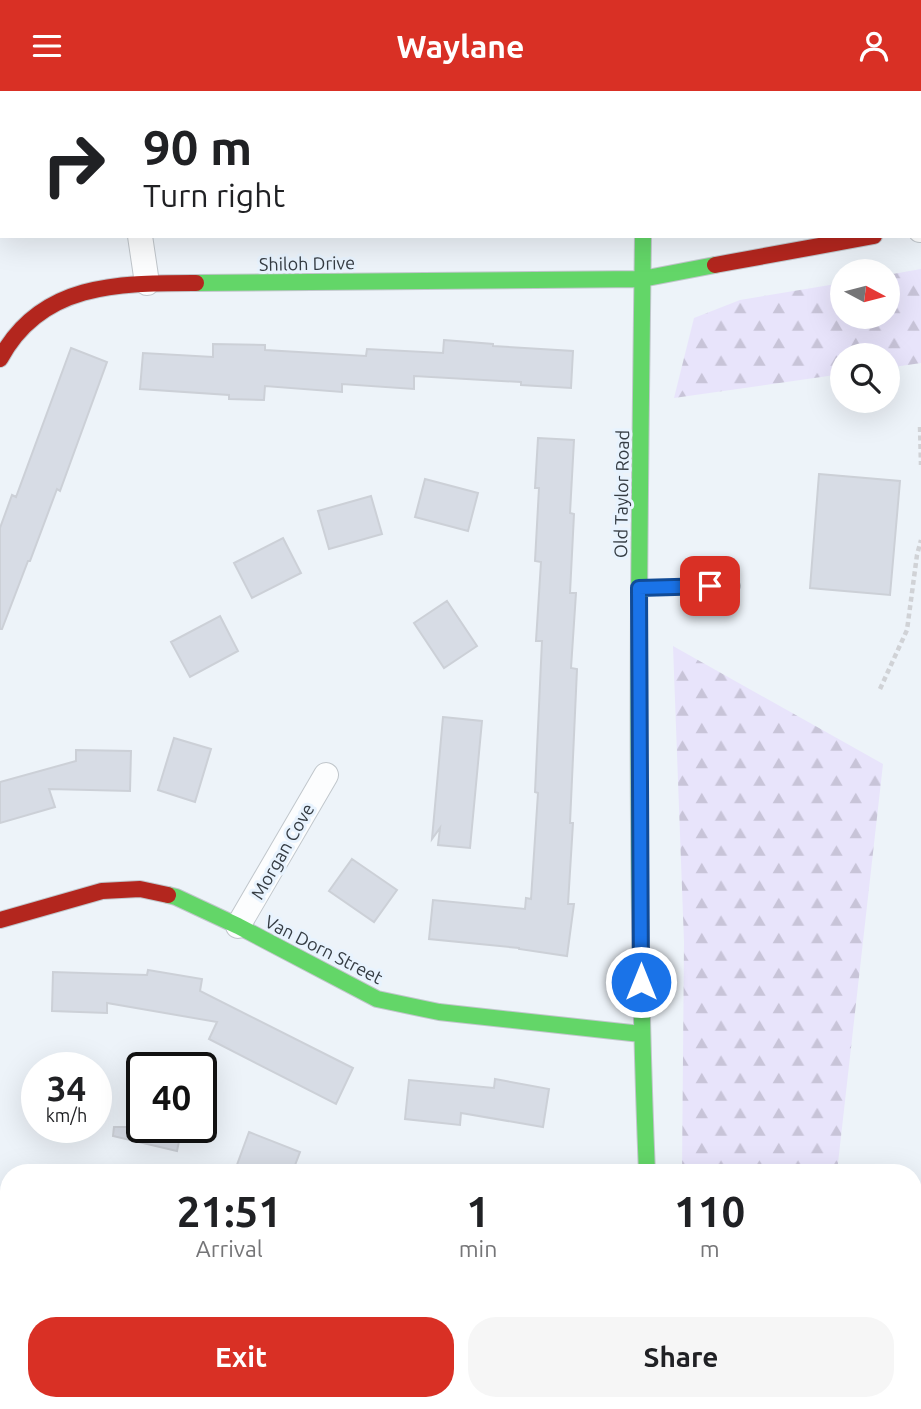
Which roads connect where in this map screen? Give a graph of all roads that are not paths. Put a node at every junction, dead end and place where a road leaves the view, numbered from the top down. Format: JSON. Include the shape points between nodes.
{"nodes":[{"id":1,"x":140,"y":238,"type":"edge"},
{"id":2,"x":643,"y":238,"type":"edge"},
{"id":3,"x":863,"y":238,"type":"edge"},
{"id":4,"x":642,"y":279,"type":"junction"},
{"id":5,"x":147,"y":283,"type":"junction"},
{"id":6,"x":0,"y":359,"type":"edge"},
{"id":7,"x":734,"y":586,"type":"dead end"},
{"id":8,"x":639,"y":588,"type":"junction"},
{"id":9,"x":326,"y":775,"type":"dead end"},
{"id":10,"x":0,"y":920,"type":"edge"},
{"id":11,"x":238,"y":926,"type":"junction"},
{"id":12,"x":641,"y":1034,"type":"junction"},
{"id":13,"x":647,"y":1164,"type":"edge"}],
"edges":[{"from":1,"to":5,"type":"street"},
{"from":2,"to":4,"type":"street","name":"Old Taylor Road"},
{"from":3,"to":4,"type":"street","name":"Shiloh Drive"},
{"from":4,"to":5,"type":"street","name":"Shiloh Drive"},
{"from":4,"to":8,"type":"street","name":"Old Taylor Road"},
{"from":5,"to":6,"type":"street","name":"Shiloh Drive","via":[[80,292],[46,308],[22,329]]},
{"from":7,"to":8,"type":"lane"},
{"from":8,"to":12,"type":"street","name":"Old Taylor Road"},
{"from":9,"to":11,"type":"street","name":"Morgan Cove"},
{"from":10,"to":11,"type":"street","name":"Van Dorn Street","via":[[102,891],[140,889],[176,897]]},
{"from":11,"to":12,"type":"street","name":"Van Dorn Street","via":[[377,999],[439,1012]]},
{"from":12,"to":13,"type":"street","name":"Old Taylor Road"}]}
